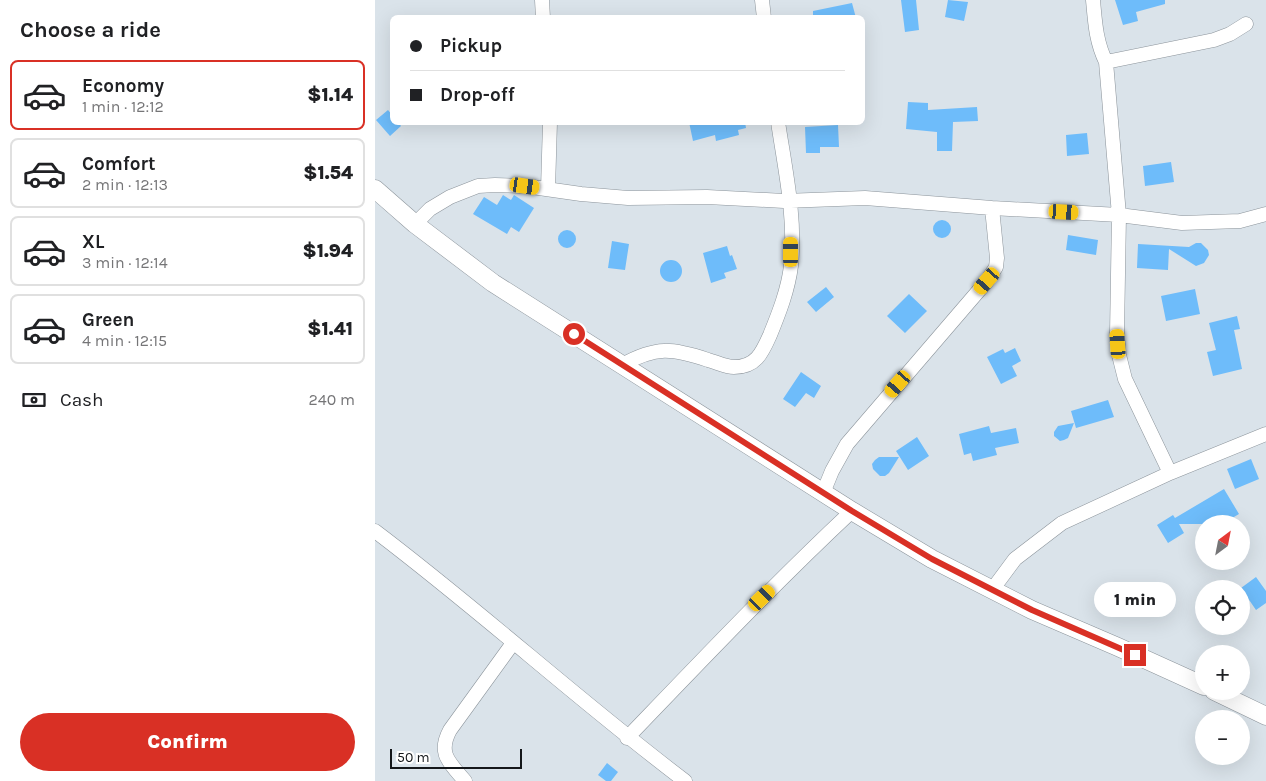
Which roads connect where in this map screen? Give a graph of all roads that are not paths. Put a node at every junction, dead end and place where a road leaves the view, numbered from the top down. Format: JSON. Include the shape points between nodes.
{"nodes":[{"id":1,"x":542,"y":0,"type":"edge"},
{"id":2,"x":762,"y":0,"type":"edge"},
{"id":3,"x":1093,"y":0,"type":"edge"},
{"id":4,"x":543,"y":15,"type":"edge"},
{"id":5,"x":764,"y":15,"type":"edge"},
{"id":6,"x":1246,"y":24,"type":"dead end"},
{"id":7,"x":1106,"y":62,"type":"junction"},
{"id":8,"x":550,"y":125,"type":"edge"},
{"id":9,"x":778,"y":125,"type":"edge"},
{"id":10,"x":375,"y":189,"type":"edge"},
{"id":11,"x":548,"y":189,"type":"junction"},
{"id":12,"x":789,"y":201,"type":"junction"},
{"id":13,"x":992,"y":208,"type":"junction"},
{"id":14,"x":1266,"y":214,"type":"edge"},
{"id":15,"x":1119,"y":215,"type":"junction"},
{"id":16,"x":415,"y":224,"type":"junction"},
{"id":17,"x":622,"y":365,"type":"junction"},
{"id":18,"x":1266,"y":434,"type":"edge"},
{"id":19,"x":1170,"y":473,"type":"junction"},
{"id":20,"x":823,"y":493,"type":"junction"},
{"id":21,"x":852,"y":511,"type":"junction"},
{"id":22,"x":375,"y":531,"type":"edge"},
{"id":23,"x":992,"y":590,"type":"junction"},
{"id":24,"x":513,"y":644,"type":"junction"},
{"id":25,"x":1195,"y":682,"type":"edge"},
{"id":26,"x":1233,"y":700,"type":"edge"},
{"id":27,"x":1266,"y":716,"type":"edge"},
{"id":28,"x":627,"y":738,"type":"junction"},
{"id":29,"x":465,"y":781,"type":"edge"},
{"id":30,"x":685,"y":781,"type":"edge"}],
"edges":[{"from":1,"to":4,"type":"street"},
{"from":2,"to":5,"type":"street"},
{"from":3,"to":7,"type":"street","via":[[1099,50]]},
{"from":6,"to":7,"type":"street","via":[[1214,40]]},
{"from":7,"to":15,"type":"street"},
{"from":8,"to":11,"type":"street"},
{"from":9,"to":12,"type":"street"},
{"from":10,"to":16,"type":"street"},
{"from":11,"to":12,"type":"street","via":[[628,198]]},
{"from":11,"to":16,"type":"street","via":[[478,186],[450,196]]},
{"from":12,"to":13,"type":"street","via":[[865,198]]},
{"from":12,"to":17,"type":"street","via":[[791,266],[781,310],[757,359],[749,366],[732,368],[682,351],[660,350],[640,355]]},
{"from":13,"to":15,"type":"street"},
{"from":13,"to":20,"type":"street","via":[[996,267],[847,444]]},
{"from":14,"to":15,"type":"street","via":[[1240,221],[1182,223]]},
{"from":15,"to":19,"type":"street","via":[[1119,355],[1125,379]]},
{"from":16,"to":17,"type":"street","via":[[493,284]]},
{"from":17,"to":20,"type":"street"},
{"from":18,"to":19,"type":"street"},
{"from":19,"to":23,"type":"street","via":[[1062,523],[1015,559]]},
{"from":20,"to":21,"type":"street"},
{"from":21,"to":23,"type":"street"},
{"from":21,"to":28,"type":"street"},
{"from":22,"to":24,"type":"street"},
{"from":23,"to":25,"type":"street"},
{"from":24,"to":28,"type":"street"},
{"from":24,"to":29,"type":"street","via":[[444,741],[448,760]]},
{"from":26,"to":27,"type":"street"},
{"from":28,"to":30,"type":"street"}]}
